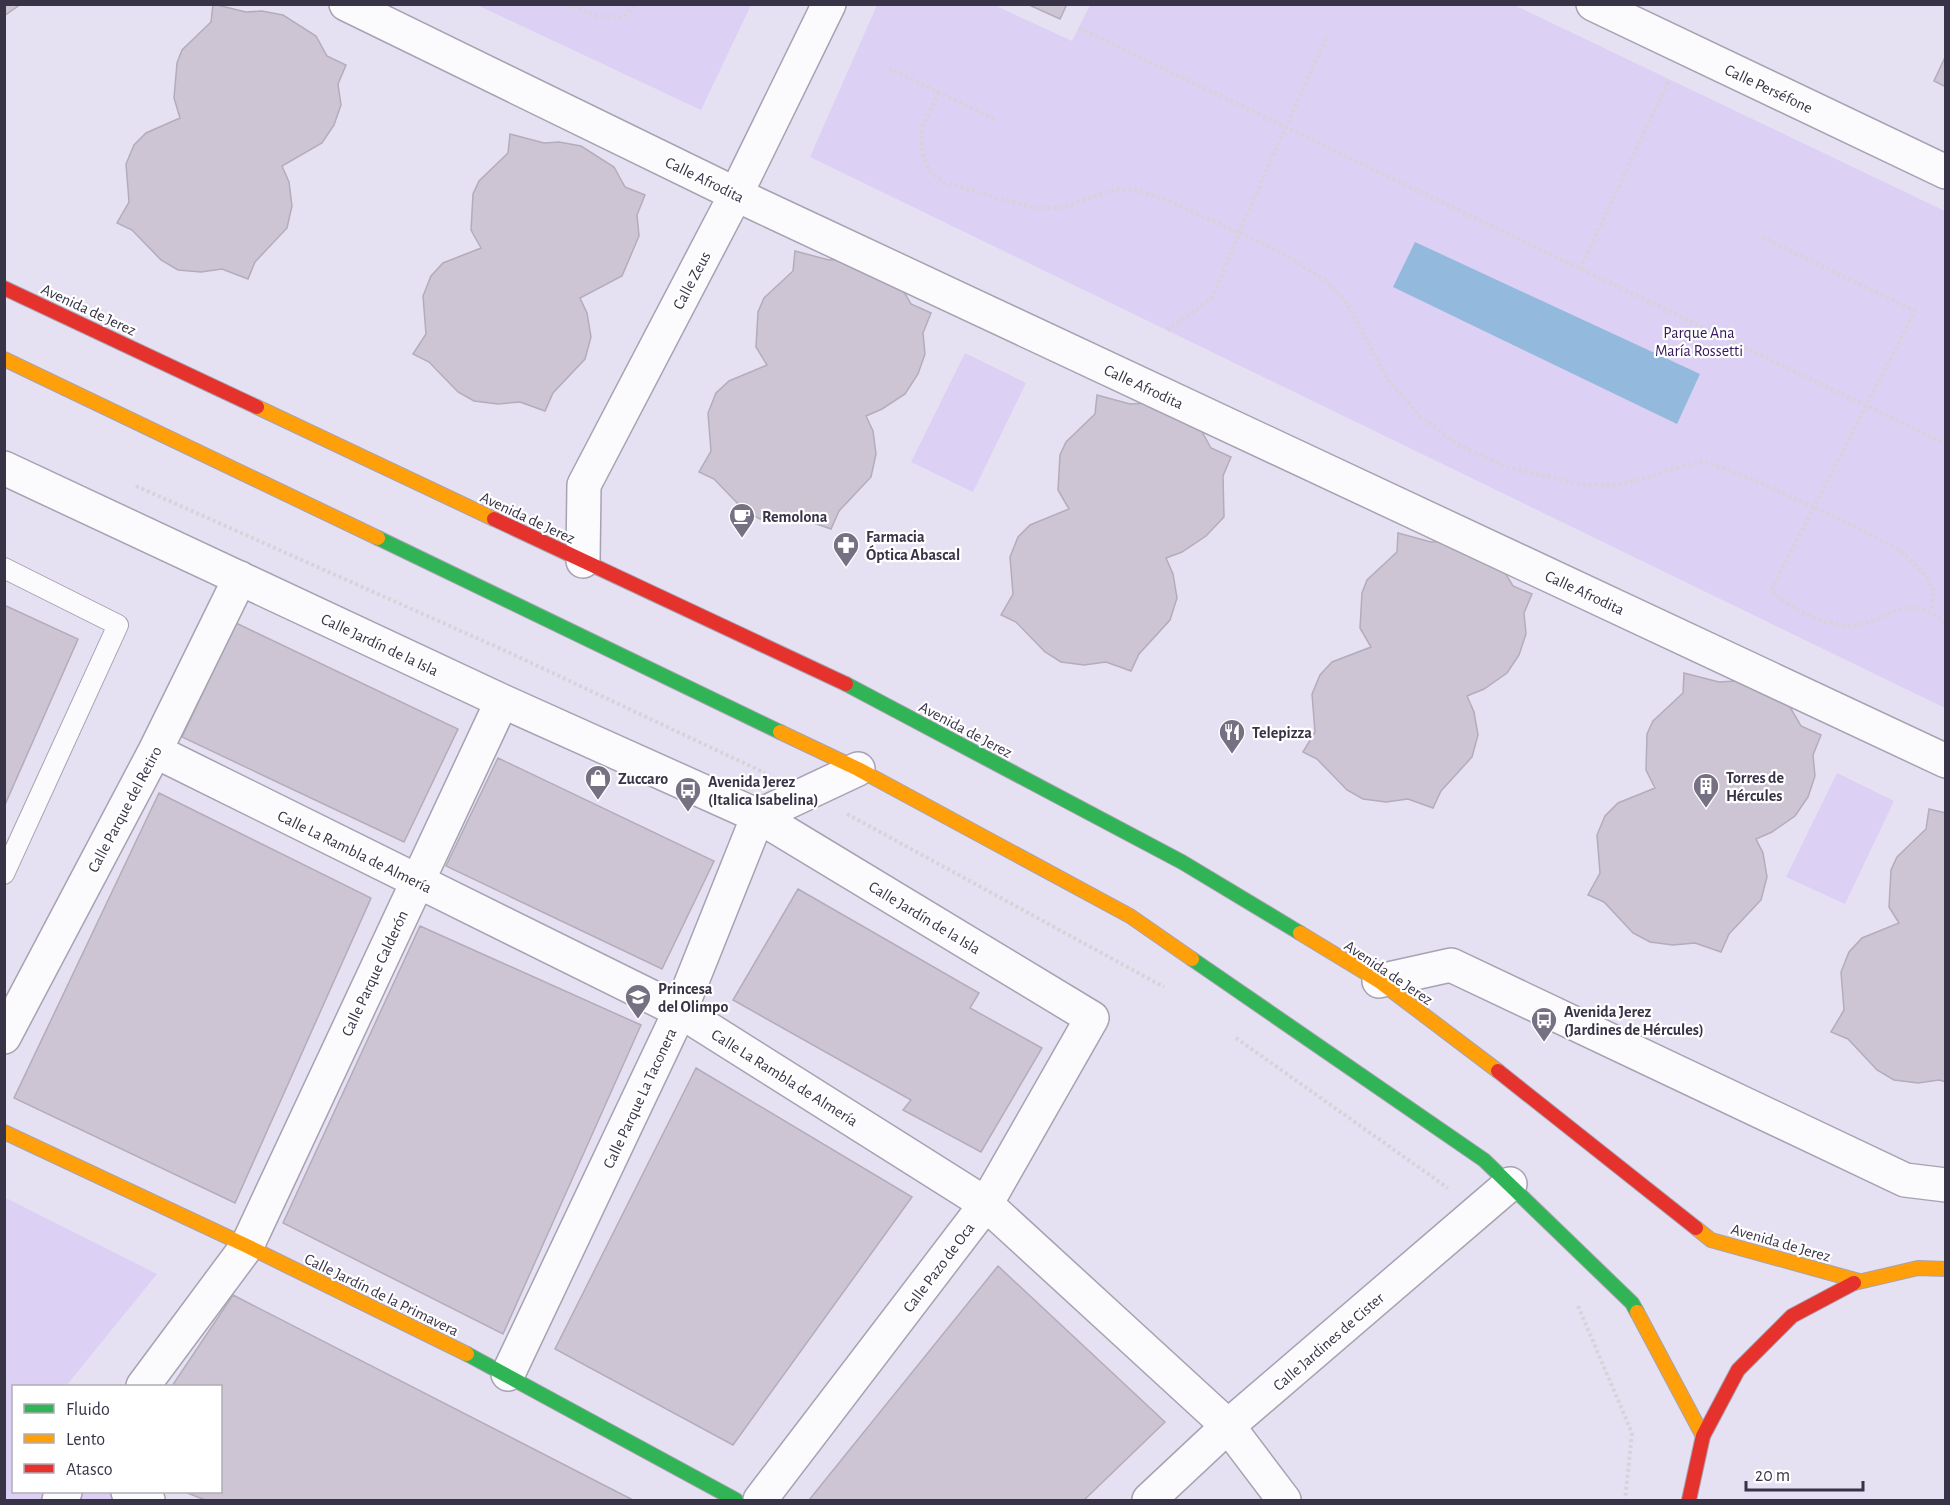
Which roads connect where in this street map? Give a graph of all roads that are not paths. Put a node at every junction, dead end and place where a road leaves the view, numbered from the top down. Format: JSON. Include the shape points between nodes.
{"nodes":[{"id":1,"x":346,"y":4,"type":"edge"},
{"id":2,"x":829,"y":4,"type":"edge"},
{"id":3,"x":1593,"y":4,"type":"edge"},
{"id":4,"x":1946,"y":172,"type":"edge"},
{"id":5,"x":736,"y":194,"type":"junction"},
{"id":6,"x":4,"y":288,"type":"edge"},
{"id":7,"x":4,"y":359,"type":"edge"},
{"id":8,"x":4,"y":468,"type":"edge"},
{"id":9,"x":583,"y":561,"type":"junction"},
{"id":10,"x":4,"y":568,"type":"edge"},
{"id":11,"x":240,"y":578,"type":"junction"},
{"id":12,"x":502,"y":701,"type":"junction"},
{"id":13,"x":155,"y":752,"type":"junction"},
{"id":14,"x":1946,"y":761,"type":"edge"},
{"id":15,"x":858,"y":769,"type":"junction"},
{"id":16,"x":758,"y":816,"type":"junction"},
{"id":17,"x":4,"y":874,"type":"edge"},
{"id":18,"x":417,"y":881,"type":"junction"},
{"id":19,"x":1379,"y":981,"type":"junction"},
{"id":20,"x":680,"y":1011,"type":"junction"},
{"id":21,"x":1092,"y":1018,"type":"joint"},
{"id":22,"x":4,"y":1036,"type":"edge"},
{"id":23,"x":4,"y":1132,"type":"edge"},
{"id":24,"x":1510,"y":1184,"type":"junction"},
{"id":25,"x":1946,"y":1185,"type":"edge"},
{"id":26,"x":986,"y":1204,"type":"junction"},
{"id":27,"x":247,"y":1246,"type":"junction"},
{"id":28,"x":1946,"y":1258,"type":"edge"},
{"id":29,"x":1931,"y":1268,"type":"junction"},
{"id":30,"x":1946,"y":1269,"type":"edge"},
{"id":31,"x":1859,"y":1281,"type":"junction"},
{"id":32,"x":508,"y":1374,"type":"junction"},
{"id":33,"x":144,"y":1385,"type":"edge"},
{"id":34,"x":1228,"y":1426,"type":"junction"},
{"id":35,"x":1703,"y":1436,"type":"junction"},
{"id":36,"x":132,"y":1493,"type":"edge"},
{"id":37,"x":148,"y":1500,"type":"edge"},
{"id":38,"x":736,"y":1500,"type":"edge"},
{"id":39,"x":760,"y":1500,"type":"edge"},
{"id":40,"x":1149,"y":1500,"type":"edge"},
{"id":41,"x":1284,"y":1500,"type":"edge"},
{"id":42,"x":1689,"y":1500,"type":"edge"}],
"edges":[{"from":1,"to":5,"type":"street","name":"Calle Afrodita"},
{"from":2,"to":5,"type":"street","name":"Calle Zeus"},
{"from":3,"to":4,"type":"street","name":"Calle Perséfone"},
{"from":5,"to":9,"type":"street","name":"Calle Zeus","via":[[584,485]]},
{"from":5,"to":14,"type":"street","name":"Calle Afrodita"},
{"from":6,"to":9,"type":"main road","name":"Avenida de Jerez"},
{"from":7,"to":15,"type":"main road"},
{"from":8,"to":11,"type":"street","name":"Calle Jardín de la Isla"},
{"from":9,"to":19,"type":"main road","name":"Avenida de Jerez","via":[[862,693],[1182,862]]},
{"from":10,"to":17,"type":"lane","via":[[118,625]]},
{"from":11,"to":12,"type":"street","name":"Calle Jardín de la Isla"},
{"from":11,"to":13,"type":"street","name":"Calle Parque del Retiro"},
{"from":12,"to":16,"type":"street","name":"Calle Jardín de la Isla"},
{"from":12,"to":18,"type":"street","name":"Calle Parque Calderón"},
{"from":13,"to":18,"type":"street","name":"Calle La Rambla de Almería"},
{"from":13,"to":22,"type":"street","name":"Calle Parque del Retiro"},
{"from":15,"to":16,"type":"street"},
{"from":15,"to":24,"type":"main road","via":[[1130,915],[1484,1160]]},
{"from":16,"to":20,"type":"street","name":"Calle Parque La Taconera"},
{"from":16,"to":21,"type":"street","name":"Calle Jardín de la Isla"},
{"from":18,"to":20,"type":"street","name":"Calle La Rambla de Almería"},
{"from":18,"to":27,"type":"street","name":"Calle Parque Calderón"},
{"from":19,"to":25,"type":"street","via":[[1451,965],[1905,1180]]},
{"from":19,"to":31,"type":"main road","name":"Avenida de Jerez","via":[[1540,1102],[1711,1240]]},
{"from":20,"to":26,"type":"street","name":"Calle La Rambla de Almería"},
{"from":20,"to":32,"type":"street","name":"Calle Parque La Taconera"},
{"from":21,"to":26,"type":"street","name":"Calle Pazo de Oca"},
{"from":23,"to":27,"type":"main road","name":"Calle Jardín de la Primavera"},
{"from":24,"to":34,"type":"street","name":"Calle Jardines de Cister"},
{"from":24,"to":35,"type":"main road","via":[[1632,1303]]},
{"from":26,"to":34,"type":"street","name":"Calle La Rambla de Almería"},
{"from":26,"to":39,"type":"street","name":"Calle Pazo de Oca"},
{"from":27,"to":32,"type":"main road","name":"Calle Jardín de la Primavera"},
{"from":27,"to":33,"type":"street","name":"Calle Parque Calderón"},
{"from":28,"to":29,"type":"main road"},
{"from":29,"to":30,"type":"main road"},
{"from":29,"to":31,"type":"main road"},
{"from":31,"to":35,"type":"main road","via":[[1792,1316],[1738,1370]]},
{"from":32,"to":38,"type":"main road","name":"Calle Jardín de la Primavera"},
{"from":34,"to":40,"type":"street","name":"Calle Jardines de Cister"},
{"from":34,"to":41,"type":"street","name":"Calle La Rambla de Almería"},
{"from":35,"to":42,"type":"main road"},
{"from":36,"to":37,"type":"street"}]}
